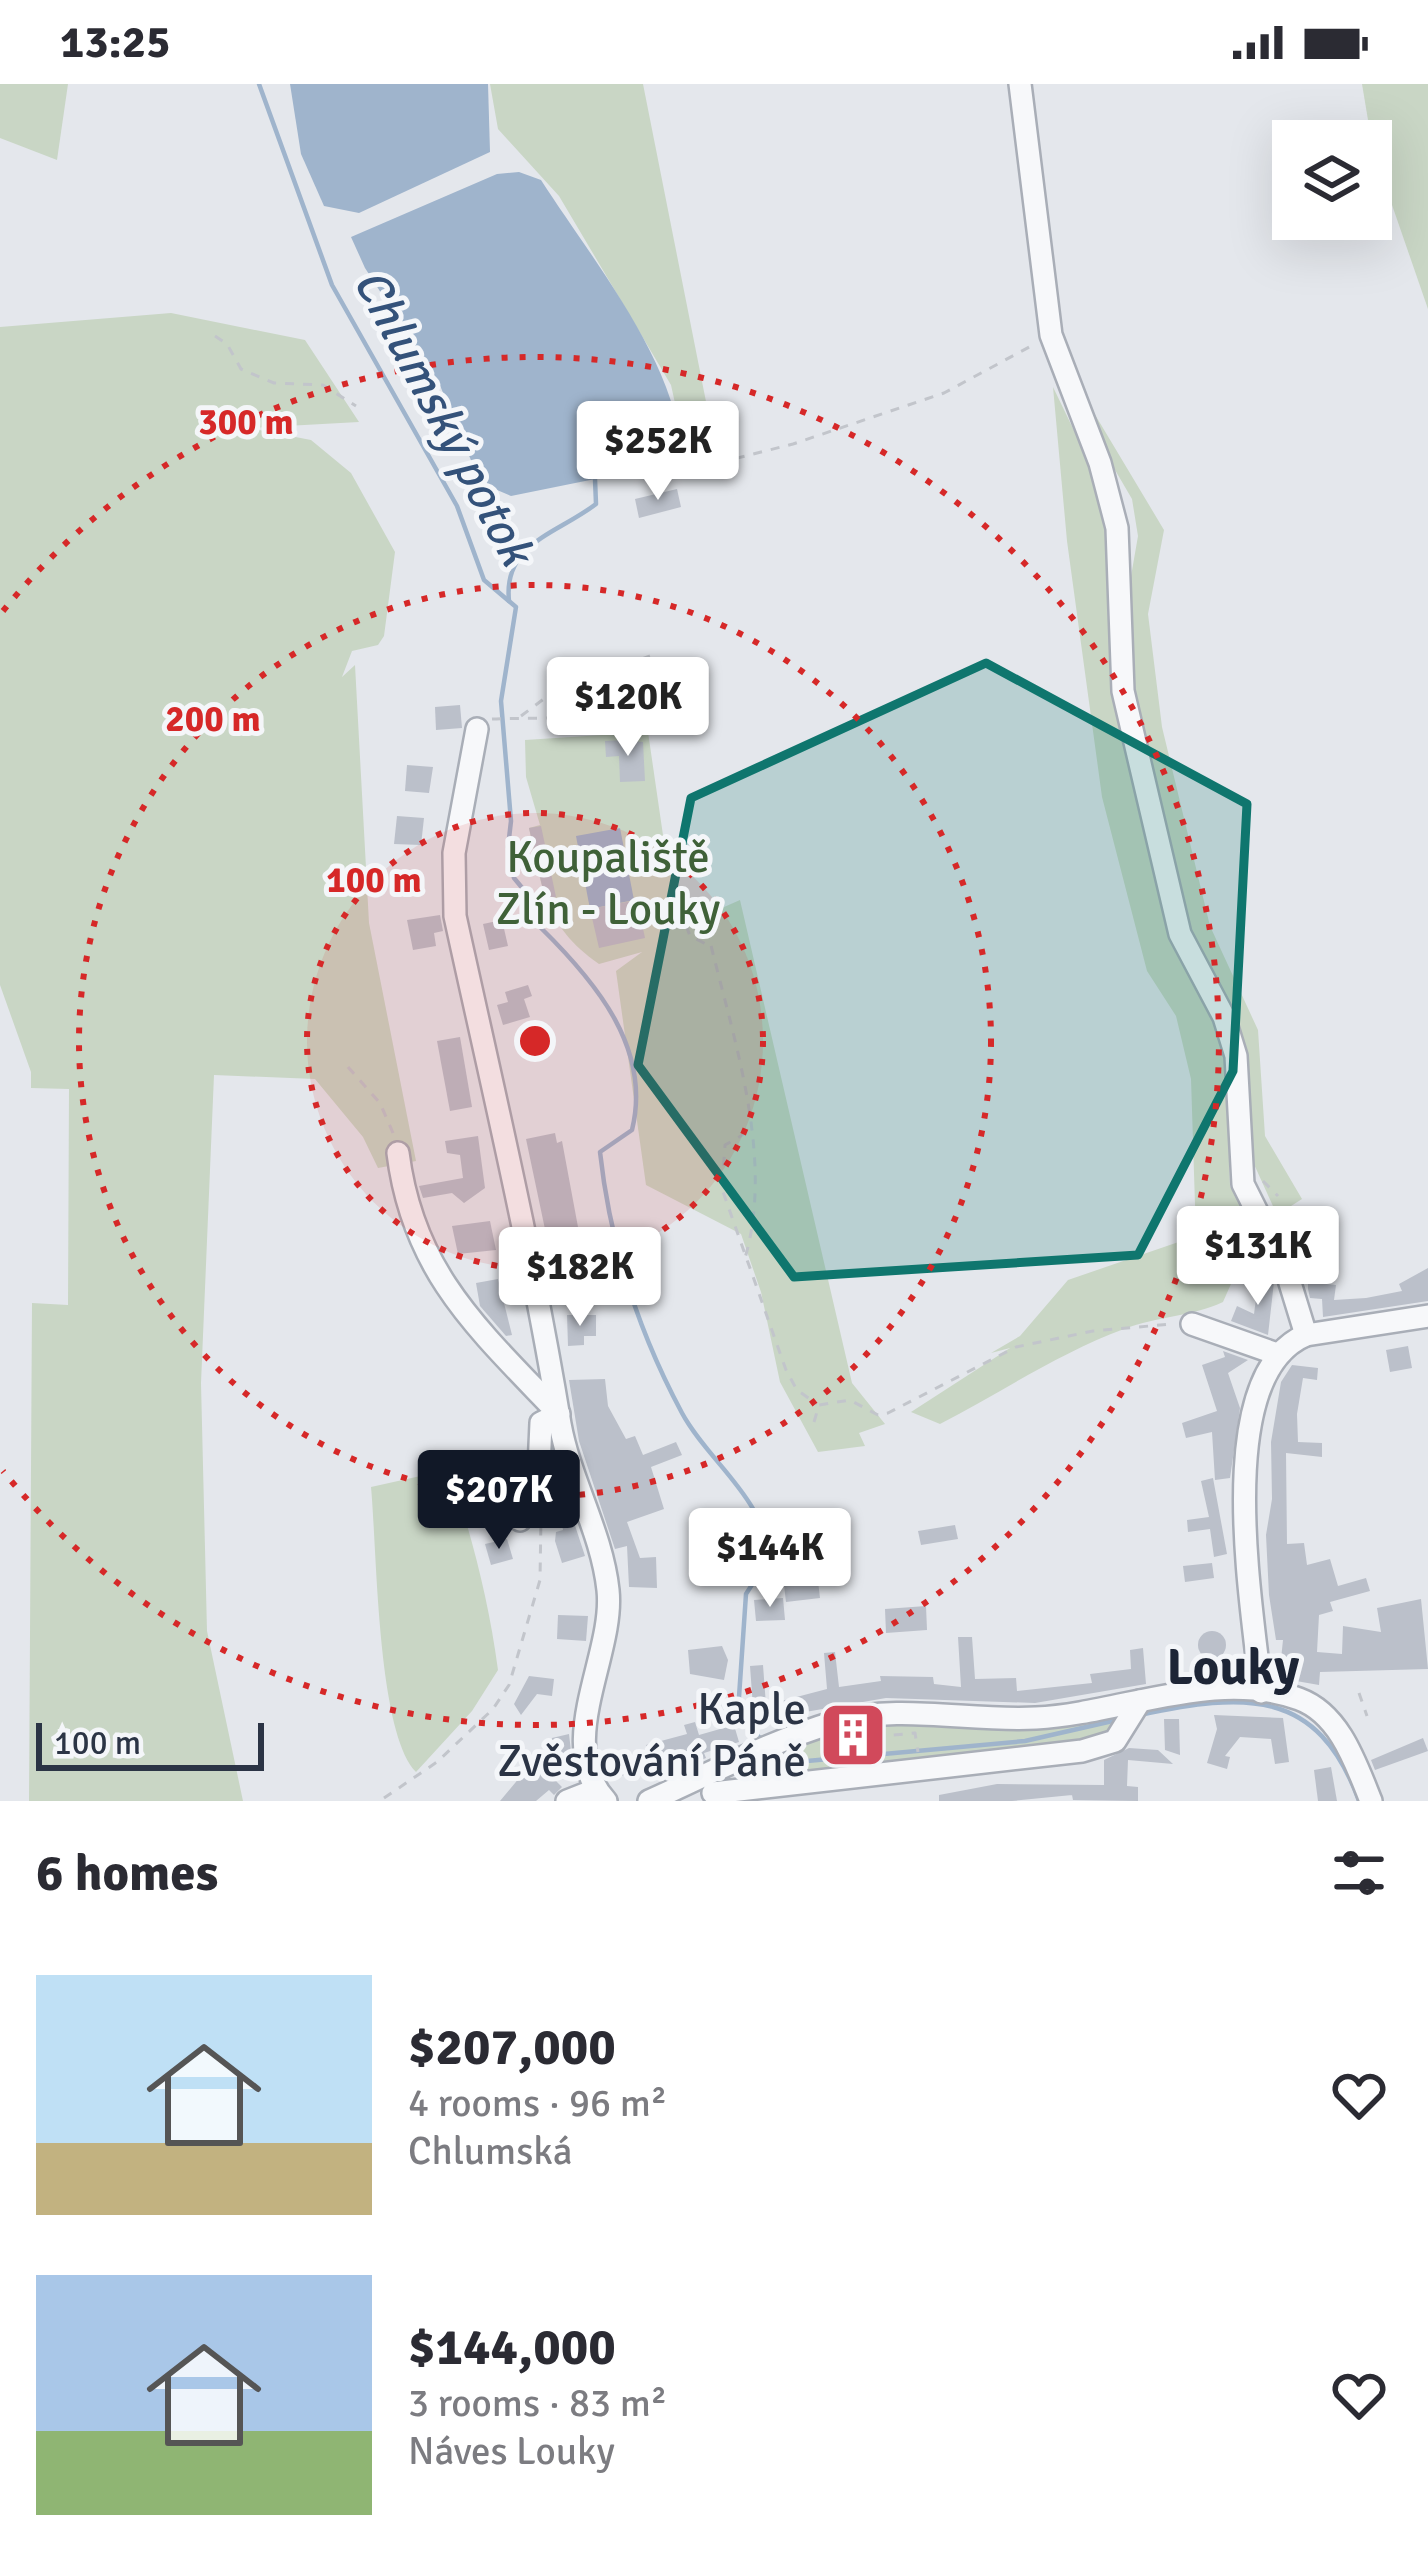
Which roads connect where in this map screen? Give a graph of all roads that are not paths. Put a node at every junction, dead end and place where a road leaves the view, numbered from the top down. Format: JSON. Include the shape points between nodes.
{"nodes":[{"id":1,"x":1021,"y":84,"type":"edge"},
{"id":2,"x":487,"y":724,"type":"road end"},
{"id":3,"x":398,"y":1153,"type":"road end"},
{"id":4,"x":1428,"y":1316,"type":"edge"},
{"id":5,"x":1192,"y":1324,"type":"road end"},
{"id":6,"x":1306,"y":1335,"type":"junction"},
{"id":7,"x":1277,"y":1354,"type":"junction"},
{"id":8,"x":559,"y":1414,"type":"junction"},
{"id":9,"x":520,"y":1520,"type":"dead end"},
{"id":10,"x":1261,"y":1692,"type":"junction"},
{"id":11,"x":1134,"y":1711,"type":"junction"},
{"id":12,"x":711,"y":1790,"type":"edge"},
{"id":13,"x":600,"y":1795,"type":"edge"},
{"id":14,"x":567,"y":1801,"type":"edge"},
{"id":15,"x":649,"y":1801,"type":"edge"},
{"id":16,"x":1372,"y":1801,"type":"edge"}],
"edges":[{"from":1,"to":6,"type":"street","via":[[1051,335],[1117,528],[1123,691],[1180,934],[1236,1056],[1243,1184],[1286,1270]]},
{"from":2,"to":8,"type":"street","via":[[454,853],[455,916]]},
{"from":3,"to":8,"type":"street","via":[[404,1203],[438,1280]]},
{"from":4,"to":6,"type":"street"},
{"from":5,"to":7,"type":"street"},
{"from":6,"to":7,"type":"street"},
{"from":7,"to":10,"type":"street","via":[[1256,1401],[1245,1503]]},
{"from":8,"to":9,"type":"street","via":[[541,1424],[539,1468]]},
{"from":8,"to":13,"type":"street","via":[[608,1589],[586,1739]]},
{"from":10,"to":11,"type":"street"},
{"from":10,"to":16,"type":"street","via":[[1299,1699],[1333,1725]]},
{"from":11,"to":12,"type":"street","via":[[1115,1741],[1082,1750]]},
{"from":11,"to":12,"type":"street","via":[[887,1713],[837,1721],[768,1747]]},
{"from":12,"to":15,"type":"street"},
{"from":13,"to":14,"type":"street"}]}
